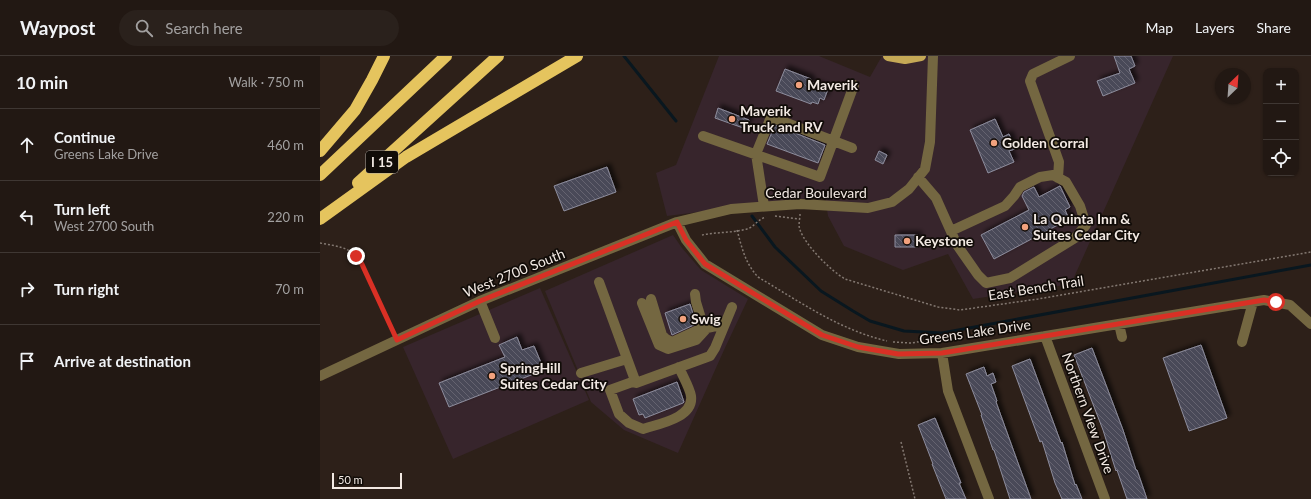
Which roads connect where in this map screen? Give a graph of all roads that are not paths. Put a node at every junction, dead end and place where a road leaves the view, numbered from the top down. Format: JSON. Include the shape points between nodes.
{"nodes":[{"id":1,"x":384,"y":56,"type":"edge"},
{"id":2,"x":446,"y":56,"type":"edge"},
{"id":3,"x":498,"y":56,"type":"edge"},
{"id":4,"x":577,"y":56,"type":"edge"},
{"id":5,"x":888,"y":56,"type":"edge"},
{"id":6,"x":921,"y":56,"type":"edge"},
{"id":7,"x":933,"y":56,"type":"edge"},
{"id":8,"x":1070,"y":56,"type":"edge"},
{"id":9,"x":854,"y":86,"type":"dead end"},
{"id":10,"x":703,"y":136,"type":"dead end"},
{"id":11,"x":833,"y":141,"type":"junction"},
{"id":12,"x":852,"y":148,"type":"dead end"},
{"id":13,"x":320,"y":152,"type":"edge"},
{"id":14,"x":756,"y":154,"type":"junction"},
{"id":15,"x":320,"y":175,"type":"edge"},
{"id":16,"x":918,"y":177,"type":"junction"},
{"id":17,"x":1058,"y":178,"type":"junction"},
{"id":18,"x":764,"y":206,"type":"junction"},
{"id":19,"x":320,"y":218,"type":"edge"},
{"id":20,"x":677,"y":222,"type":"junction"},
{"id":21,"x":951,"y":231,"type":"junction"},
{"id":22,"x":599,"y":282,"type":"dead end"},
{"id":23,"x":694,"y":294,"type":"dead end"},
{"id":24,"x":480,"y":301,"type":"junction"},
{"id":25,"x":647,"y":301,"type":"dead end"},
{"id":26,"x":1253,"y":302,"type":"junction"},
{"id":27,"x":732,"y":308,"type":"dead end"},
{"id":28,"x":725,"y":324,"type":"junction"},
{"id":29,"x":1119,"y":324,"type":"junction"},
{"id":30,"x":1311,"y":324,"type":"edge"},
{"id":31,"x":705,"y":327,"type":"junction"},
{"id":32,"x":1045,"y":336,"type":"junction"},
{"id":33,"x":1122,"y":337,"type":"dead end"},
{"id":34,"x":495,"y":338,"type":"dead end"},
{"id":35,"x":1242,"y":342,"type":"dead end"},
{"id":36,"x":942,"y":353,"type":"junction"},
{"id":37,"x":627,"y":359,"type":"junction"},
{"id":38,"x":679,"y":367,"type":"junction"},
{"id":39,"x":581,"y":374,"type":"dead end"},
{"id":40,"x":320,"y":376,"type":"edge"},
{"id":41,"x":635,"y":381,"type":"junction"},
{"id":42,"x":989,"y":499,"type":"edge"},
{"id":43,"x":1105,"y":499,"type":"edge"}],
"edges":[{"from":1,"to":13,"type":"highway","via":[[355,110]]},
{"from":2,"to":15,"type":"highway","number":"I 15"},
{"from":3,"to":19,"type":"highway","number":"I 15"},
{"from":4,"to":19,"type":"highway","via":[[406,157]]},
{"from":5,"to":6,"type":"main road","via":[[905,59]]},
{"from":7,"to":16,"type":"street","name":"Cedar Boulevard","via":[[930,142],[924,169]]},
{"from":8,"to":17,"type":"street","via":[[1033,74],[1030,81],[1059,162]]},
{"from":9,"to":11,"type":"street"},
{"from":10,"to":14,"type":"street"},
{"from":11,"to":12,"type":"street"},
{"from":11,"to":14,"type":"street","via":[[820,177]]},
{"from":11,"to":14,"type":"street","via":[[771,117]]},
{"from":14,"to":18,"type":"street"},
{"from":16,"to":18,"type":"street","name":"Cedar Boulevard","via":[[909,189],[892,202],[868,208],[800,204]]},
{"from":16,"to":21,"type":"street","via":[[936,198]]},
{"from":17,"to":21,"type":"street","via":[[1053,175],[1040,177],[1020,187],[1005,206]]},
{"from":17,"to":21,"type":"street","via":[[1066,182],[1080,206],[1086,225],[1075,238],[1010,278],[986,283],[957,245]]},
{"from":18,"to":20,"type":"street","name":"Cedar Boulevard","via":[[731,208]]},
{"from":20,"to":24,"type":"street","name":"West 2700 South"},
{"from":20,"to":36,"type":"street","name":"Greens Lake Drive","via":[[686,240],[705,264],[822,335],[858,347],[898,354]]},
{"from":22,"to":37,"type":"street"},
{"from":23,"to":31,"type":"street"},
{"from":24,"to":34,"type":"street"},
{"from":24,"to":40,"type":"street","name":"West 2700 South"},
{"from":25,"to":31,"type":"street","via":[[662,335],[672,342]]},
{"from":26,"to":29,"type":"street","name":"Greens Lake Drive"},
{"from":26,"to":30,"type":"street","name":"Greens Lake Drive","via":[[1264,300],[1290,305]]},
{"from":26,"to":35,"type":"street"},
{"from":27,"to":28,"type":"street"},
{"from":28,"to":31,"type":"street"},
{"from":28,"to":38,"type":"street","via":[[710,356]]},
{"from":29,"to":32,"type":"street","name":"Greens Lake Drive"},
{"from":29,"to":33,"type":"street"},
{"from":32,"to":36,"type":"street","name":"Greens Lake Drive"},
{"from":32,"to":43,"type":"street","name":"Northern View Drive"},
{"from":36,"to":42,"type":"street","via":[[948,391]]},
{"from":37,"to":39,"type":"street"},
{"from":37,"to":41,"type":"street"},
{"from":38,"to":41,"type":"street","via":[[636,383]]},
{"from":38,"to":41,"type":"street","via":[[691,396],[690,406],[680,416],[643,429],[629,423],[619,414],[610,390]]}]}
